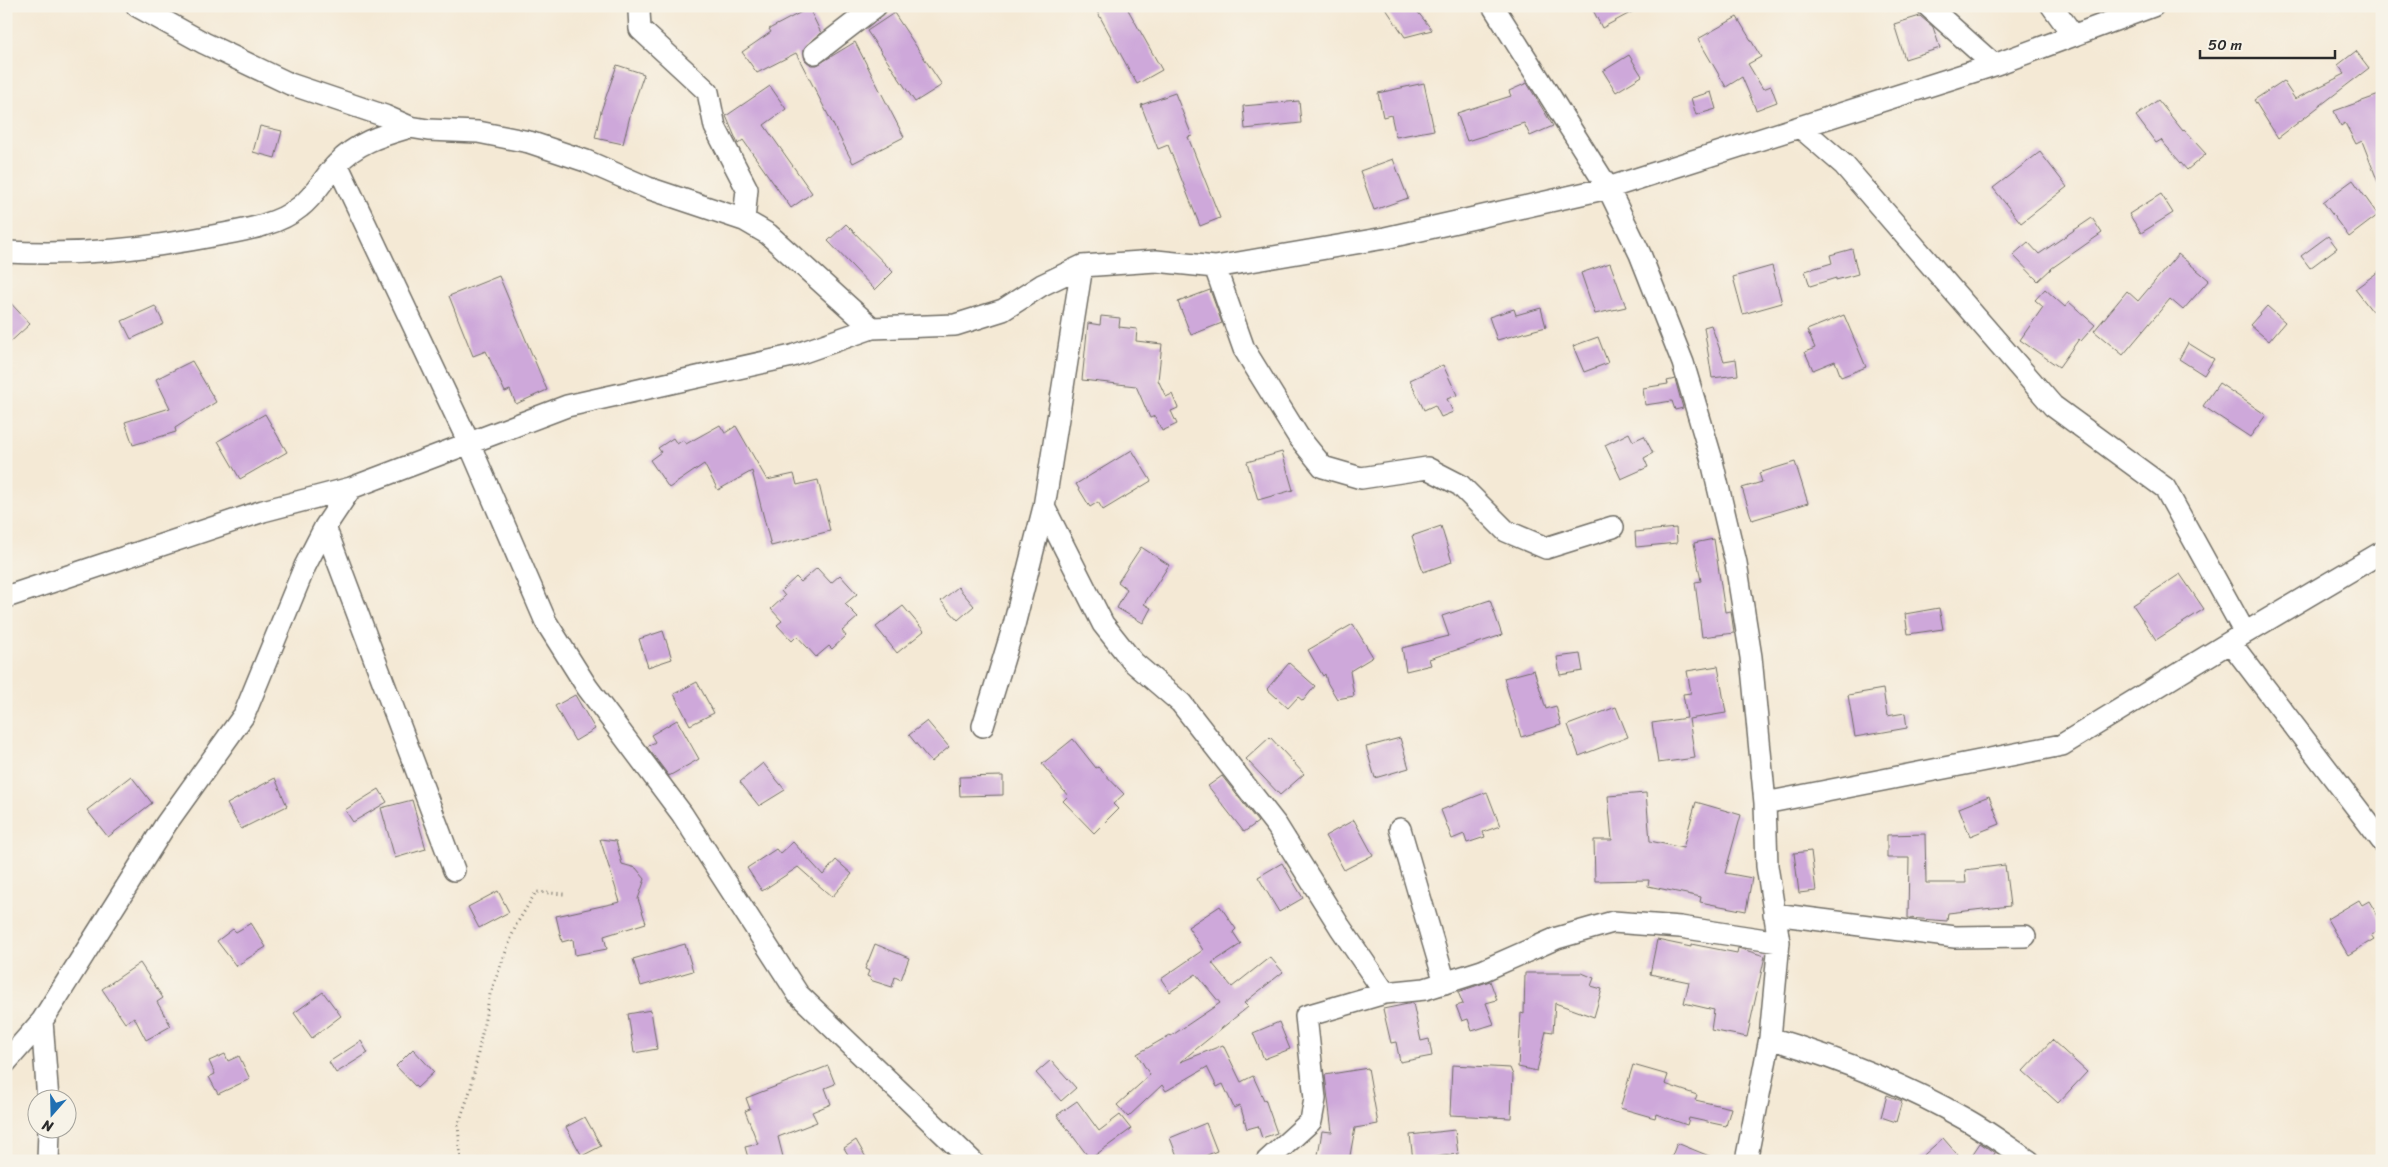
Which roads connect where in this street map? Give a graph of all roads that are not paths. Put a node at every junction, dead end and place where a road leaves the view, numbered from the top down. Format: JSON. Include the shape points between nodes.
{"nodes":[{"id":1,"x":137,"y":6,"type":"edge"},
{"id":2,"x":641,"y":6,"type":"edge"},
{"id":3,"x":876,"y":6,"type":"edge"},
{"id":4,"x":1493,"y":6,"type":"edge"},
{"id":5,"x":1928,"y":6,"type":"edge"},
{"id":6,"x":2052,"y":6,"type":"edge"},
{"id":7,"x":2152,"y":6,"type":"edge"},
{"id":8,"x":2073,"y":36,"type":"junction"},
{"id":9,"x":815,"y":53,"type":"dead end"},
{"id":10,"x":1994,"y":65,"type":"junction"},
{"id":11,"x":410,"y":126,"type":"junction"},
{"id":12,"x":1800,"y":127,"type":"junction"},
{"id":13,"x":337,"y":164,"type":"junction"},
{"id":14,"x":1608,"y":188,"type":"junction"},
{"id":15,"x":744,"y":220,"type":"junction"},
{"id":16,"x":6,"y":252,"type":"edge"},
{"id":17,"x":1082,"y":266,"type":"junction"},
{"id":18,"x":1215,"y":267,"type":"junction"},
{"id":19,"x":872,"y":328,"type":"junction"},
{"id":20,"x":469,"y":443,"type":"junction"},
{"id":21,"x":352,"y":488,"type":"junction"},
{"id":22,"x":1044,"y":507,"type":"junction"},
{"id":23,"x":325,"y":527,"type":"junction"},
{"id":24,"x":1613,"y":528,"type":"dead end"},
{"id":25,"x":2382,"y":552,"type":"edge"},
{"id":26,"x":6,"y":596,"type":"edge"},
{"id":27,"x":2238,"y":637,"type":"junction"},
{"id":28,"x":983,"y":726,"type":"dead end"},
{"id":29,"x":1765,"y":802,"type":"junction"},
{"id":30,"x":1400,"y":829,"type":"dead end"},
{"id":31,"x":2382,"y":841,"type":"edge"},
{"id":32,"x":454,"y":870,"type":"dead end"},
{"id":33,"x":1774,"y":914,"type":"junction"},
{"id":34,"x":2025,"y":936,"type":"dead end"},
{"id":35,"x":1779,"y":942,"type":"junction"},
{"id":36,"x":1445,"y":983,"type":"junction"},
{"id":37,"x":1385,"y":993,"type":"junction"},
{"id":38,"x":42,"y":1021,"type":"junction"},
{"id":39,"x":1770,"y":1038,"type":"junction"},
{"id":40,"x":6,"y":1062,"type":"edge"},
{"id":41,"x":47,"y":1090,"type":"edge"},
{"id":42,"x":49,"y":1140,"type":"edge"},
{"id":43,"x":48,"y":1161,"type":"edge"},
{"id":44,"x":972,"y":1161,"type":"edge"},
{"id":45,"x":1267,"y":1161,"type":"edge"},
{"id":46,"x":1746,"y":1161,"type":"edge"},
{"id":47,"x":2029,"y":1161,"type":"edge"}],
"edges":[{"from":1,"to":11,"type":"street","via":[[282,81]]},
{"from":2,"to":15,"type":"street","via":[[640,29],[708,92],[715,127],[747,189]]},
{"from":3,"to":9,"type":"street"},
{"from":4,"to":14,"type":"street"},
{"from":5,"to":10,"type":"street"},
{"from":6,"to":8,"type":"street"},
{"from":7,"to":8,"type":"street"},
{"from":8,"to":10,"type":"street"},
{"from":10,"to":12,"type":"street"},
{"from":11,"to":13,"type":"street","via":[[372,139],[353,149]]},
{"from":11,"to":15,"type":"street","via":[[486,133],[529,142],[586,161],[648,188]]},
{"from":12,"to":14,"type":"street"},
{"from":12,"to":27,"type":"street","via":[[1844,165],[2053,406],[2165,488]]},
{"from":13,"to":16,"type":"street","via":[[300,207],[282,218],[239,231],[160,246],[59,255]]},
{"from":13,"to":20,"type":"street"},
{"from":14,"to":18,"type":"street","via":[[1385,238]]},
{"from":14,"to":29,"type":"street","via":[[1640,254],[1683,363],[1710,457],[1736,563],[1751,657]]},
{"from":15,"to":19,"type":"street","via":[[768,234]]},
{"from":17,"to":18,"type":"street","via":[[1156,261]]},
{"from":17,"to":19,"type":"street","via":[[1003,310],[955,325]]},
{"from":17,"to":22,"type":"street"},
{"from":18,"to":24,"type":"street","via":[[1244,349],[1298,436],[1323,467],[1362,478],[1427,468],[1460,484],[1506,531],[1546,548]]},
{"from":19,"to":20,"type":"street","via":[[792,356],[567,406]]},
{"from":20,"to":21,"type":"street"},
{"from":20,"to":44,"type":"street","via":[[546,622],[587,687],[682,814],[798,994]]},
{"from":21,"to":23,"type":"street"},
{"from":21,"to":26,"type":"street","via":[[263,511]]},
{"from":22,"to":28,"type":"street","via":[[1014,625]]},
{"from":22,"to":37,"type":"street","via":[[1103,624],[1133,662],[1181,703],[1278,826]]},
{"from":23,"to":32,"type":"street"},
{"from":23,"to":38,"type":"street","via":[[305,566],[244,715],[166,824]]},
{"from":25,"to":27,"type":"street"},
{"from":27,"to":29,"type":"street","via":[[2062,745]]},
{"from":27,"to":31,"type":"street"},
{"from":29,"to":33,"type":"street","via":[[1767,866]]},
{"from":30,"to":36,"type":"street"},
{"from":33,"to":34,"type":"street","via":[[1955,937]]},
{"from":33,"to":35,"type":"street"},
{"from":35,"to":36,"type":"street","via":[[1613,922],[1557,938],[1482,971]]},
{"from":35,"to":39,"type":"street"},
{"from":36,"to":37,"type":"street","via":[[1426,989]]},
{"from":37,"to":45,"type":"street","via":[[1306,1016],[1315,1099],[1312,1121]]},
{"from":38,"to":40,"type":"street"},
{"from":38,"to":41,"type":"street"},
{"from":39,"to":46,"type":"street"},
{"from":39,"to":47,"type":"street","via":[[1817,1052],[1894,1083],[1965,1119]]},
{"from":42,"to":43,"type":"street"}]}
